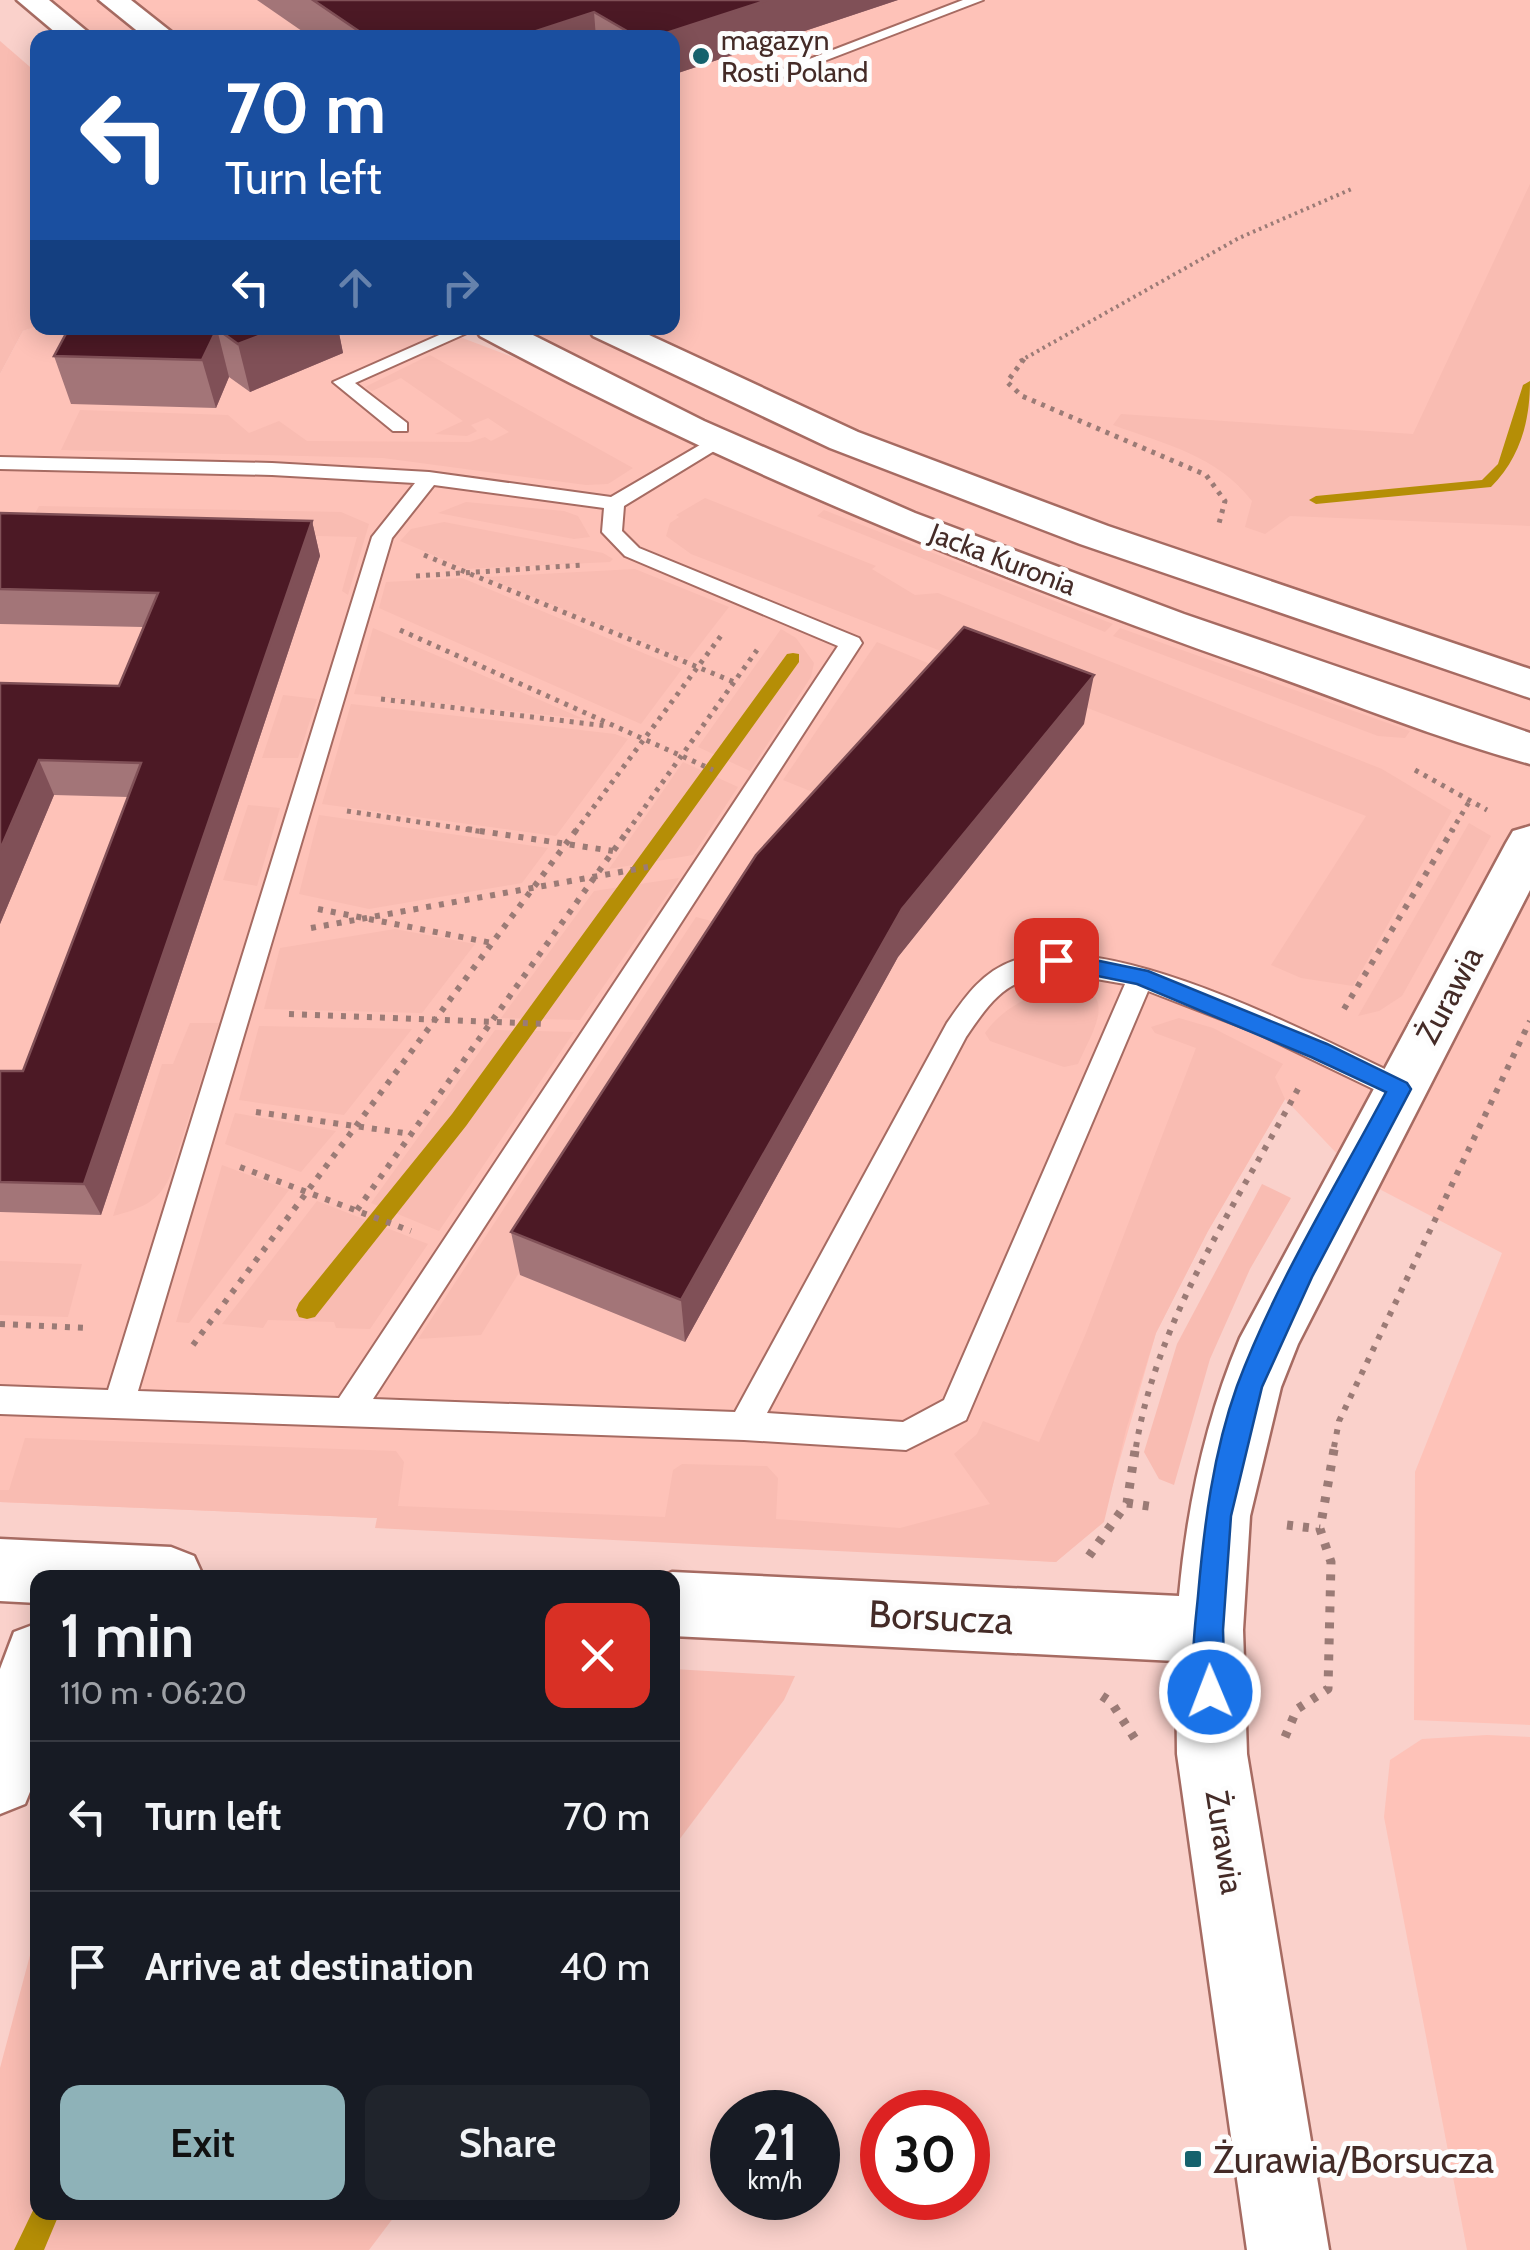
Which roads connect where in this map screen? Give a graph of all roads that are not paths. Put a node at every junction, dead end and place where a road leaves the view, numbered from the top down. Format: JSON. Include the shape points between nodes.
{"nodes":[{"id":1,"x":31,"y":0,"type":"edge"},
{"id":2,"x":113,"y":0,"type":"edge"},
{"id":3,"x":976,"y":0,"type":"edge"},
{"id":4,"x":70,"y":30,"type":"edge"},
{"id":5,"x":154,"y":30,"type":"edge"},
{"id":6,"x":767,"y":78,"type":"dead end"},
{"id":7,"x":453,"y":335,"type":"edge"},
{"id":8,"x":507,"y":335,"type":"edge"},
{"id":9,"x":621,"y":335,"type":"edge"},
{"id":10,"x":400,"y":428,"type":"dead end"},
{"id":11,"x":717,"y":441,"type":"junction"},
{"id":12,"x":0,"y":463,"type":"edge"},
{"id":13,"x":429,"y":478,"type":"junction"},
{"id":14,"x":614,"y":503,"type":"junction"},
{"id":15,"x":1530,"y":684,"type":"edge"},
{"id":16,"x":1530,"y":749,"type":"edge"},
{"id":17,"x":1530,"y":843,"type":"edge"},
{"id":18,"x":1141,"y":976,"type":"junction"},
{"id":19,"x":1400,"y":1089,"type":"junction"},
{"id":20,"x":0,"y":1400,"type":"edge"},
{"id":21,"x":134,"y":1405,"type":"junction"},
{"id":22,"x":347,"y":1412,"type":"junction"},
{"id":23,"x":744,"y":1426,"type":"junction"},
{"id":24,"x":0,"y":1570,"type":"edge"},
{"id":25,"x":30,"y":1572,"type":"edge"},
{"id":26,"x":680,"y":1604,"type":"edge"},
{"id":27,"x":1209,"y":1630,"type":"junction"},
{"id":28,"x":30,"y":1682,"type":"edge"},
{"id":29,"x":0,"y":1779,"type":"edge"},
{"id":30,"x":1288,"y":2250,"type":"edge"}],
"edges":[{"from":1,"to":4,"type":"main road"},
{"from":2,"to":5,"type":"main road"},
{"from":3,"to":6,"type":"lane"},
{"from":7,"to":10,"type":"lane","via":[[342,382]]},
{"from":8,"to":11,"type":"main road","name":"Jacka Kuronia"},
{"from":9,"to":15,"type":"main road","name":"Jacka Kuronia","via":[[844,440]]},
{"from":11,"to":14,"type":"lane"},
{"from":11,"to":16,"type":"main road","name":"Jacka Kuronia","via":[[1104,598]]},
{"from":12,"to":13,"type":"lane"},
{"from":13,"to":14,"type":"lane"},
{"from":13,"to":21,"type":"lane","via":[[382,537],[142,1330]]},
{"from":14,"to":22,"type":"lane","via":[[612,532],[632,552],[851,643]]},
{"from":17,"to":19,"type":"main road","name":"Żurawia"},
{"from":18,"to":19,"type":"lane"},
{"from":18,"to":23,"type":"lane","via":[[1056,960],[1022,967],[988,985],[956,1030]]},
{"from":18,"to":23,"type":"lane","via":[[955,1410],[906,1436]]},
{"from":19,"to":27,"type":"main road","name":"Żurawia","via":[[1301,1273],[1250,1387],[1218,1516]]},
{"from":20,"to":21,"type":"lane"},
{"from":21,"to":22,"type":"lane"},
{"from":22,"to":23,"type":"lane"},
{"from":24,"to":25,"type":"main road"},
{"from":26,"to":27,"type":"main road","name":"Borsucza"},
{"from":27,"to":30,"type":"main road","name":"Żurawia","via":[[1212,1754]]},
{"from":28,"to":29,"type":"main road"}]}
